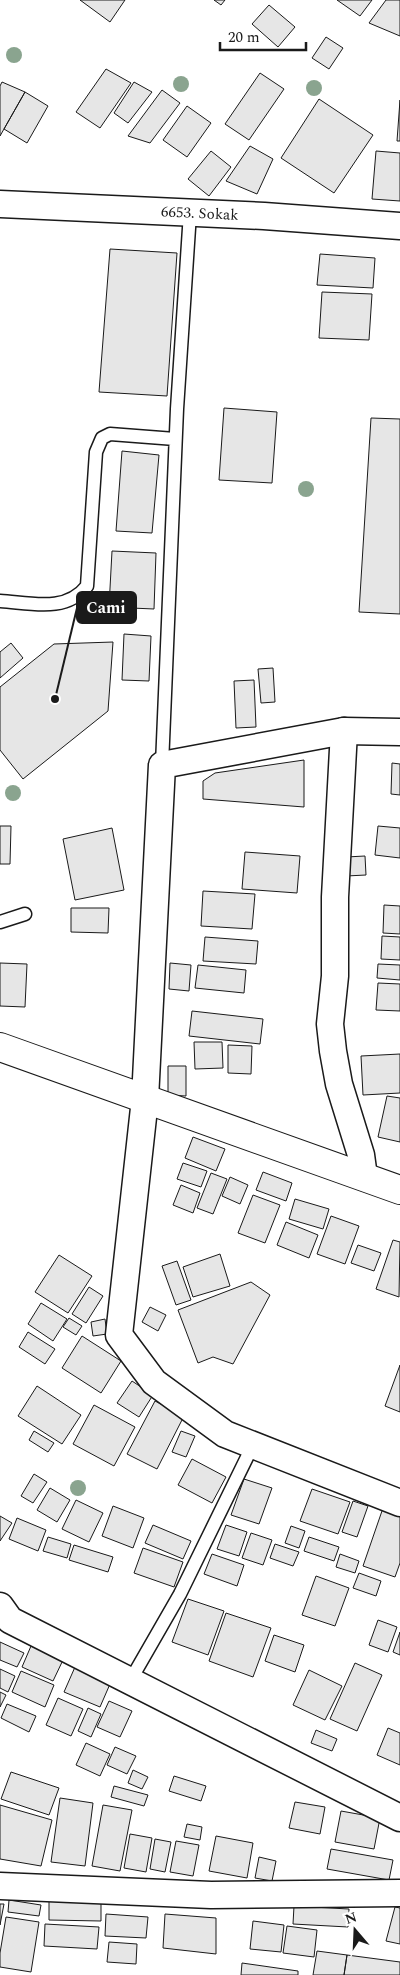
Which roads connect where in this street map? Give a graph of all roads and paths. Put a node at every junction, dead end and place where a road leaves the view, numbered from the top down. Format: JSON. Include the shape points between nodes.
{"nodes":[{"id":1,"x":0,"y":204,"type":"edge"},
{"id":2,"x":190,"y":213,"type":"junction"},
{"id":3,"x":400,"y":226,"type":"edge"},
{"id":4,"x":175,"y":439,"type":"junction"},
{"id":5,"x":0,"y":601,"type":"edge"},
{"id":6,"x":344,"y":731,"type":"junction"},
{"id":7,"x":400,"y":732,"type":"edge"},
{"id":8,"x":162,"y":765,"type":"junction"},
{"id":9,"x":25,"y":914,"type":"dead end"},
{"id":10,"x":0,"y":922,"type":"edge"},
{"id":11,"x":0,"y":1047,"type":"edge"},
{"id":12,"x":145,"y":1099,"type":"junction"},
{"id":13,"x":364,"y":1177,"type":"junction"},
{"id":14,"x":400,"y":1190,"type":"edge"},
{"id":15,"x":253,"y":1445,"type":"junction"},
{"id":16,"x":400,"y":1502,"type":"edge"},
{"id":17,"x":3,"y":1616,"type":"edge"},
{"id":18,"x":130,"y":1682,"type":"junction"},
{"id":19,"x":400,"y":1818,"type":"edge"},
{"id":20,"x":0,"y":1886,"type":"edge"},
{"id":21,"x":400,"y":1893,"type":"edge"}],
"edges":[{"from":1,"to":2,"type":"street","name":"6653. Sokak"},
{"from":2,"to":3,"type":"street","name":"6653. Sokak"},
{"from":2,"to":4,"type":"lane"},
{"from":4,"to":5,"type":"lane","via":[[110,434],[102,438],[96,452],[87,586],[78,596],[60,604]]},
{"from":4,"to":8,"type":"lane"},
{"from":6,"to":7,"type":"street"},
{"from":6,"to":8,"type":"street"},
{"from":6,"to":13,"type":"street","via":[[335,897],[335,976],[330,1024],[339,1084],[361,1155]]},
{"from":8,"to":12,"type":"street"},
{"from":9,"to":10,"type":"lane"},
{"from":11,"to":12,"type":"street"},
{"from":12,"to":13,"type":"street"},
{"from":12,"to":15,"type":"street","via":[[119,1335],[154,1382],[225,1434]]},
{"from":13,"to":14,"type":"street"},
{"from":15,"to":16,"type":"street"},
{"from":15,"to":18,"type":"lane","via":[[180,1594]]},
{"from":17,"to":18,"type":"street"},
{"from":18,"to":19,"type":"street"},
{"from":20,"to":21,"type":"street","via":[[211,1895]]}]}
